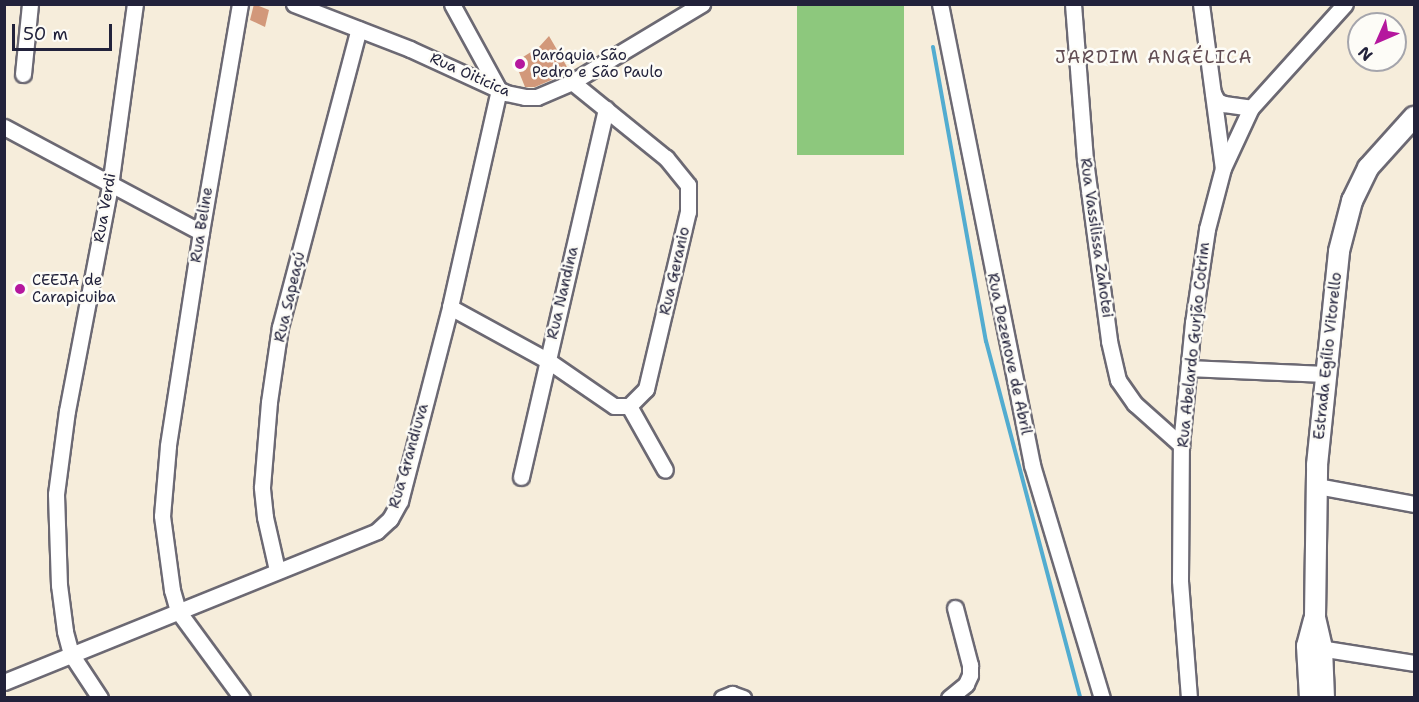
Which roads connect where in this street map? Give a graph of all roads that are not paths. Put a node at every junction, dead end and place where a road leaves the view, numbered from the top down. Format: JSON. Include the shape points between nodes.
{"nodes":[{"id":1,"x":30,"y":4,"type":"edge"},
{"id":2,"x":135,"y":4,"type":"edge"},
{"id":3,"x":240,"y":4,"type":"edge"},
{"id":4,"x":452,"y":4,"type":"edge"},
{"id":5,"x":702,"y":4,"type":"edge"},
{"id":6,"x":940,"y":4,"type":"edge"},
{"id":7,"x":1072,"y":4,"type":"edge"},
{"id":8,"x":1201,"y":4,"type":"edge"},
{"id":9,"x":297,"y":5,"type":"edge"},
{"id":10,"x":1338,"y":7,"type":"edge"},
{"id":11,"x":359,"y":30,"type":"junction"},
{"id":12,"x":23,"y":74,"type":"dead end"},
{"id":13,"x":572,"y":82,"type":"junction"},
{"id":14,"x":499,"y":90,"type":"junction"},
{"id":15,"x":1213,"y":93,"type":"junction"},
{"id":16,"x":1251,"y":108,"type":"junction"},
{"id":17,"x":606,"y":110,"type":"junction"},
{"id":18,"x":1414,"y":117,"type":"edge"},
{"id":19,"x":4,"y":128,"type":"edge"},
{"id":20,"x":1407,"y":134,"type":"edge"},
{"id":21,"x":1223,"y":168,"type":"junction"},
{"id":22,"x":110,"y":186,"type":"junction"},
{"id":23,"x":201,"y":232,"type":"junction"},
{"id":24,"x":450,"y":307,"type":"junction"},
{"id":25,"x":547,"y":360,"type":"junction"},
{"id":26,"x":1189,"y":368,"type":"junction"},
{"id":27,"x":1324,"y":374,"type":"junction"},
{"id":28,"x":629,"y":406,"type":"junction"},
{"id":29,"x":1181,"y":445,"type":"junction"},
{"id":30,"x":665,"y":470,"type":"dead end"},
{"id":31,"x":521,"y":477,"type":"dead end"},
{"id":32,"x":1317,"y":486,"type":"junction"},
{"id":33,"x":1414,"y":504,"type":"edge"},
{"id":34,"x":277,"y":570,"type":"junction"},
{"id":35,"x":955,"y":608,"type":"dead end"},
{"id":36,"x":178,"y":611,"type":"junction"},
{"id":37,"x":1314,"y":647,"type":"junction"},
{"id":38,"x":71,"y":654,"type":"junction"},
{"id":39,"x":1414,"y":663,"type":"edge"},
{"id":40,"x":4,"y":682,"type":"edge"},
{"id":41,"x":100,"y":698,"type":"edge"},
{"id":42,"x":243,"y":698,"type":"edge"},
{"id":43,"x":722,"y":698,"type":"edge"},
{"id":44,"x":743,"y":698,"type":"edge"},
{"id":45,"x":949,"y":698,"type":"edge"},
{"id":46,"x":1102,"y":698,"type":"edge"},
{"id":47,"x":1189,"y":698,"type":"edge"},
{"id":48,"x":1310,"y":698,"type":"edge"},
{"id":49,"x":1324,"y":698,"type":"edge"}],
"edges":[{"from":1,"to":12,"type":"street"},
{"from":2,"to":22,"type":"street","name":"Rua Verdi"},
{"from":3,"to":23,"type":"street","name":"Rua Beline"},
{"from":4,"to":14,"type":"street"},
{"from":5,"to":13,"type":"street","name":"Rua Oiticica"},
{"from":6,"to":46,"type":"street","name":"Rua Dezenove de Abril","via":[[1032,465]]},
{"from":7,"to":29,"type":"street","name":"Rua Vassilissa Zahotei","via":[[1085,160],[1118,380],[1135,404]]},
{"from":8,"to":15,"type":"street"},
{"from":9,"to":11,"type":"street","name":"Rua Oiticica"},
{"from":10,"to":16,"type":"street","name":"Rua Abelardo Gurjão Cotrim"},
{"from":11,"to":14,"type":"street","name":"Rua Oiticica"},
{"from":11,"to":34,"type":"street","name":"Rua Sapeaçú","via":[[280,327],[262,487]]},
{"from":13,"to":14,"type":"street","name":"Rua Oiticica","via":[[537,98]]},
{"from":13,"to":17,"type":"street","name":"Rua Geranio"},
{"from":14,"to":24,"type":"street","name":"Rua Grandiuva"},
{"from":15,"to":16,"type":"street","via":[[1224,104]]},
{"from":15,"to":21,"type":"street"},
{"from":16,"to":21,"type":"street","name":"Rua Abelardo Gurjão Cotrim"},
{"from":17,"to":25,"type":"street","name":"Rua Nandina"},
{"from":17,"to":28,"type":"street","name":"Rua Geranio","via":[[666,158],[681,173],[690,193],[649,383],[642,396]]},
{"from":18,"to":20,"type":"street","name":"Estrada Egílio Vitorello"},
{"from":19,"to":22,"type":"street"},
{"from":20,"to":27,"type":"street","name":"Estrada Egílio Vitorello","via":[[1368,168],[1347,217]]},
{"from":21,"to":26,"type":"street","name":"Rua Abelardo Gurjão Cotrim","via":[[1207,229]]},
{"from":22,"to":23,"type":"street"},
{"from":22,"to":38,"type":"street","name":"Rua Verdi","via":[[67,411],[56,504],[59,585]]},
{"from":23,"to":36,"type":"street","name":"Rua Beline","via":[[168,446],[162,516]]},
{"from":24,"to":25,"type":"street"},
{"from":24,"to":34,"type":"street","name":"Rua Grandiuva","via":[[400,501],[390,519],[377,531]]},
{"from":25,"to":28,"type":"street","via":[[606,401],[621,408]]},
{"from":25,"to":31,"type":"street","name":"Rua Nandina"},
{"from":26,"to":27,"type":"street"},
{"from":26,"to":29,"type":"street","name":"Rua Abelardo Gurjão Cotrim"},
{"from":27,"to":32,"type":"street","name":"Estrada Egílio Vitorello"},
{"from":28,"to":30,"type":"street"},
{"from":29,"to":47,"type":"street","name":"Rua Abelardo Gurjão Cotrim","via":[[1180,580]]},
{"from":32,"to":33,"type":"street"},
{"from":32,"to":37,"type":"street","name":"Estrada Egílio Vitorello"},
{"from":34,"to":36,"type":"street","name":"Rua Grandiuva"},
{"from":35,"to":45,"type":"street","via":[[970,675],[966,684]]},
{"from":36,"to":38,"type":"street","name":"Rua Grandiuva"},
{"from":36,"to":42,"type":"street"},
{"from":37,"to":39,"type":"street"},
{"from":37,"to":48,"type":"street","name":"Estrada Egílio Vitorello"},
{"from":37,"to":49,"type":"street","name":"Estrada Egílio Vitorello"},
{"from":38,"to":40,"type":"street","name":"Rua Grandiuva"},
{"from":38,"to":41,"type":"street"},
{"from":43,"to":44,"type":"street","via":[[732,694]]}]}
